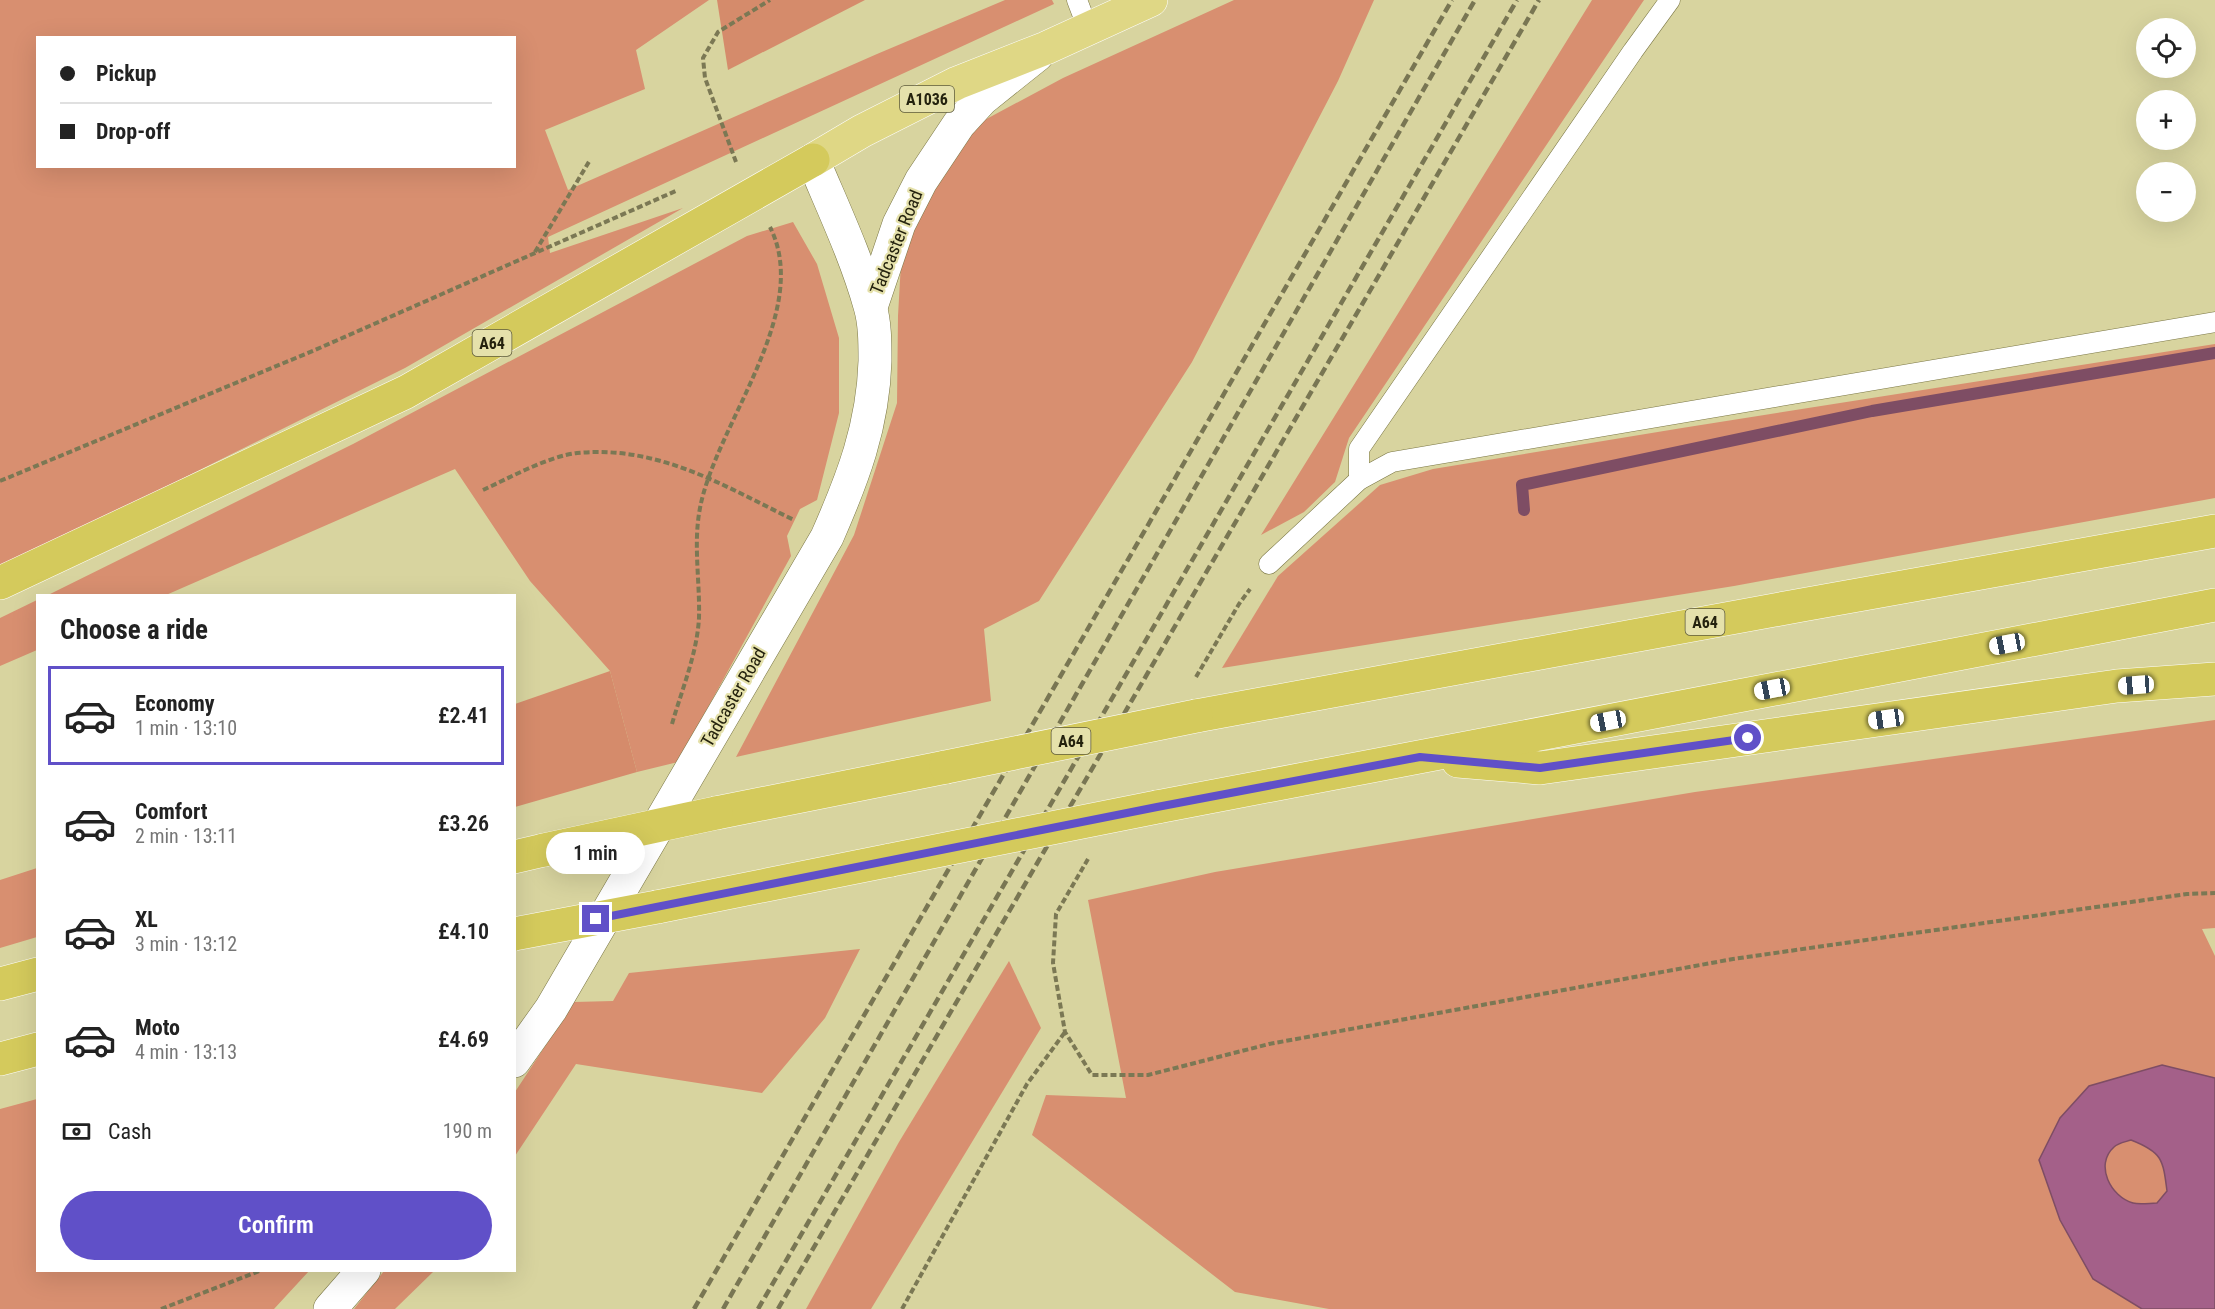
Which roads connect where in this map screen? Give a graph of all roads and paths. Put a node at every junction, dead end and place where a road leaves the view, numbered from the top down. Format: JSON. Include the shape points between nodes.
{"nodes":[{"id":1,"x":770,"y":0,"type":"edge"},
{"id":2,"x":1151,"y":0,"type":"edge"},
{"id":3,"x":1670,"y":0,"type":"edge"},
{"id":4,"x":1083,"y":14,"type":"edge"},
{"id":5,"x":1046,"y":48,"type":"junction"},
{"id":6,"x":590,"y":160,"type":"dead end"},
{"id":7,"x":813,"y":160,"type":"junction"},
{"id":8,"x":737,"y":164,"type":"dead end"},
{"id":9,"x":684,"y":188,"type":"dead end"},
{"id":10,"x":772,"y":230,"type":"dead end"},
{"id":11,"x":534,"y":253,"type":"junction"},
{"id":12,"x":871,"y":307,"type":"junction"},
{"id":13,"x":2215,"y":322,"type":"edge"},
{"id":14,"x":709,"y":479,"type":"junction"},
{"id":15,"x":1359,"y":480,"type":"junction"},
{"id":16,"x":0,"y":481,"type":"edge"},
{"id":17,"x":483,"y":490,"type":"dead end"},
{"id":18,"x":2215,"y":531,"type":"edge"},
{"id":19,"x":827,"y":537,"type":"junction"},
{"id":20,"x":1269,"y":564,"type":"joint"},
{"id":21,"x":0,"y":583,"type":"edge"},
{"id":22,"x":2215,"y":605,"type":"edge"},
{"id":23,"x":2215,"y":679,"type":"edge"},
{"id":24,"x":1193,"y":701,"type":"junction"},
{"id":25,"x":671,"y":726,"type":"dead end"},
{"id":26,"x":1420,"y":757,"type":"junction"},
{"id":27,"x":1093,"y":852,"type":"dead end"},
{"id":28,"x":529,"y":854,"type":"edge"},
{"id":29,"x":2215,"y":893,"type":"edge"},
{"id":30,"x":516,"y":934,"type":"edge"},
{"id":31,"x":36,"y":975,"type":"edge"},
{"id":32,"x":0,"y":984,"type":"edge"},
{"id":33,"x":1065,"y":1032,"type":"junction"},
{"id":34,"x":36,"y":1050,"type":"edge"},
{"id":35,"x":516,"y":1058,"type":"edge"},
{"id":36,"x":0,"y":1059,"type":"edge"},
{"id":37,"x":256,"y":1272,"type":"edge"},
{"id":38,"x":362,"y":1272,"type":"edge"},
{"id":39,"x":161,"y":1309,"type":"edge"},
{"id":40,"x":330,"y":1309,"type":"edge"},
{"id":41,"x":902,"y":1309,"type":"edge"}],
"edges":[{"from":1,"to":8,"type":"path","via":[[718,32],[703,58],[705,78]]},
{"from":2,"to":4,"type":"main road","name":"Tadcaster Road","number":"A1036"},
{"from":3,"to":15,"type":"lane","via":[[1359,449]]},
{"from":4,"to":5,"type":"main road","name":"Tadcaster Road","number":"A1036"},
{"from":5,"to":7,"type":"main road","name":"Tadcaster Road","number":"A1036","via":[[957,83]]},
{"from":5,"to":12,"type":"street","name":"Tadcaster Road","via":[[982,99],[933,162],[899,224]]},
{"from":6,"to":11,"type":"path"},
{"from":7,"to":12,"type":"street","name":"Tadcaster Road"},
{"from":7,"to":21,"type":"highway","number":"A64","via":[[406,392]]},
{"from":9,"to":11,"type":"path"},
{"from":10,"to":14,"type":"path","via":[[782,264],[778,305],[771,331]]},
{"from":11,"to":16,"type":"path","via":[[315,350]]},
{"from":12,"to":19,"type":"street","name":"Tadcaster Road","via":[[874,387],[867,431]]},
{"from":13,"to":15,"type":"lane","via":[[1392,462]]},
{"from":14,"to":17,"type":"path","via":[[666,461],[620,453],[575,453],[528,468]]},
{"from":14,"to":19,"type":"path"},
{"from":14,"to":25,"type":"path","via":[[697,530],[699,619],[694,652]]},
{"from":15,"to":20,"type":"lane"},
{"from":18,"to":24,"type":"highway","number":"A64","via":[[1802,604]]},
{"from":19,"to":35,"type":"street","name":"Tadcaster Road","via":[[551,1009]]},
{"from":20,"to":24,"type":"path","via":[[1239,604]]},
{"from":22,"to":26,"type":"highway"},
{"from":23,"to":26,"type":"highway","via":[[2117,686],[1540,768]]},
{"from":24,"to":28,"type":"highway","number":"A64","bridge":true,"via":[[946,766]]},
{"from":26,"to":30,"type":"highway","bridge":true},
{"from":27,"to":33,"type":"path","via":[[1056,914],[1053,963]]},
{"from":29,"to":33,"type":"path","via":[[1733,959],[1269,1044],[1148,1075],[1092,1075]]},
{"from":31,"to":32,"type":"highway"},
{"from":33,"to":41,"type":"path","via":[[1027,1084]]},
{"from":34,"to":36,"type":"highway"},
{"from":37,"to":39,"type":"path"},
{"from":38,"to":40,"type":"street"}]}
